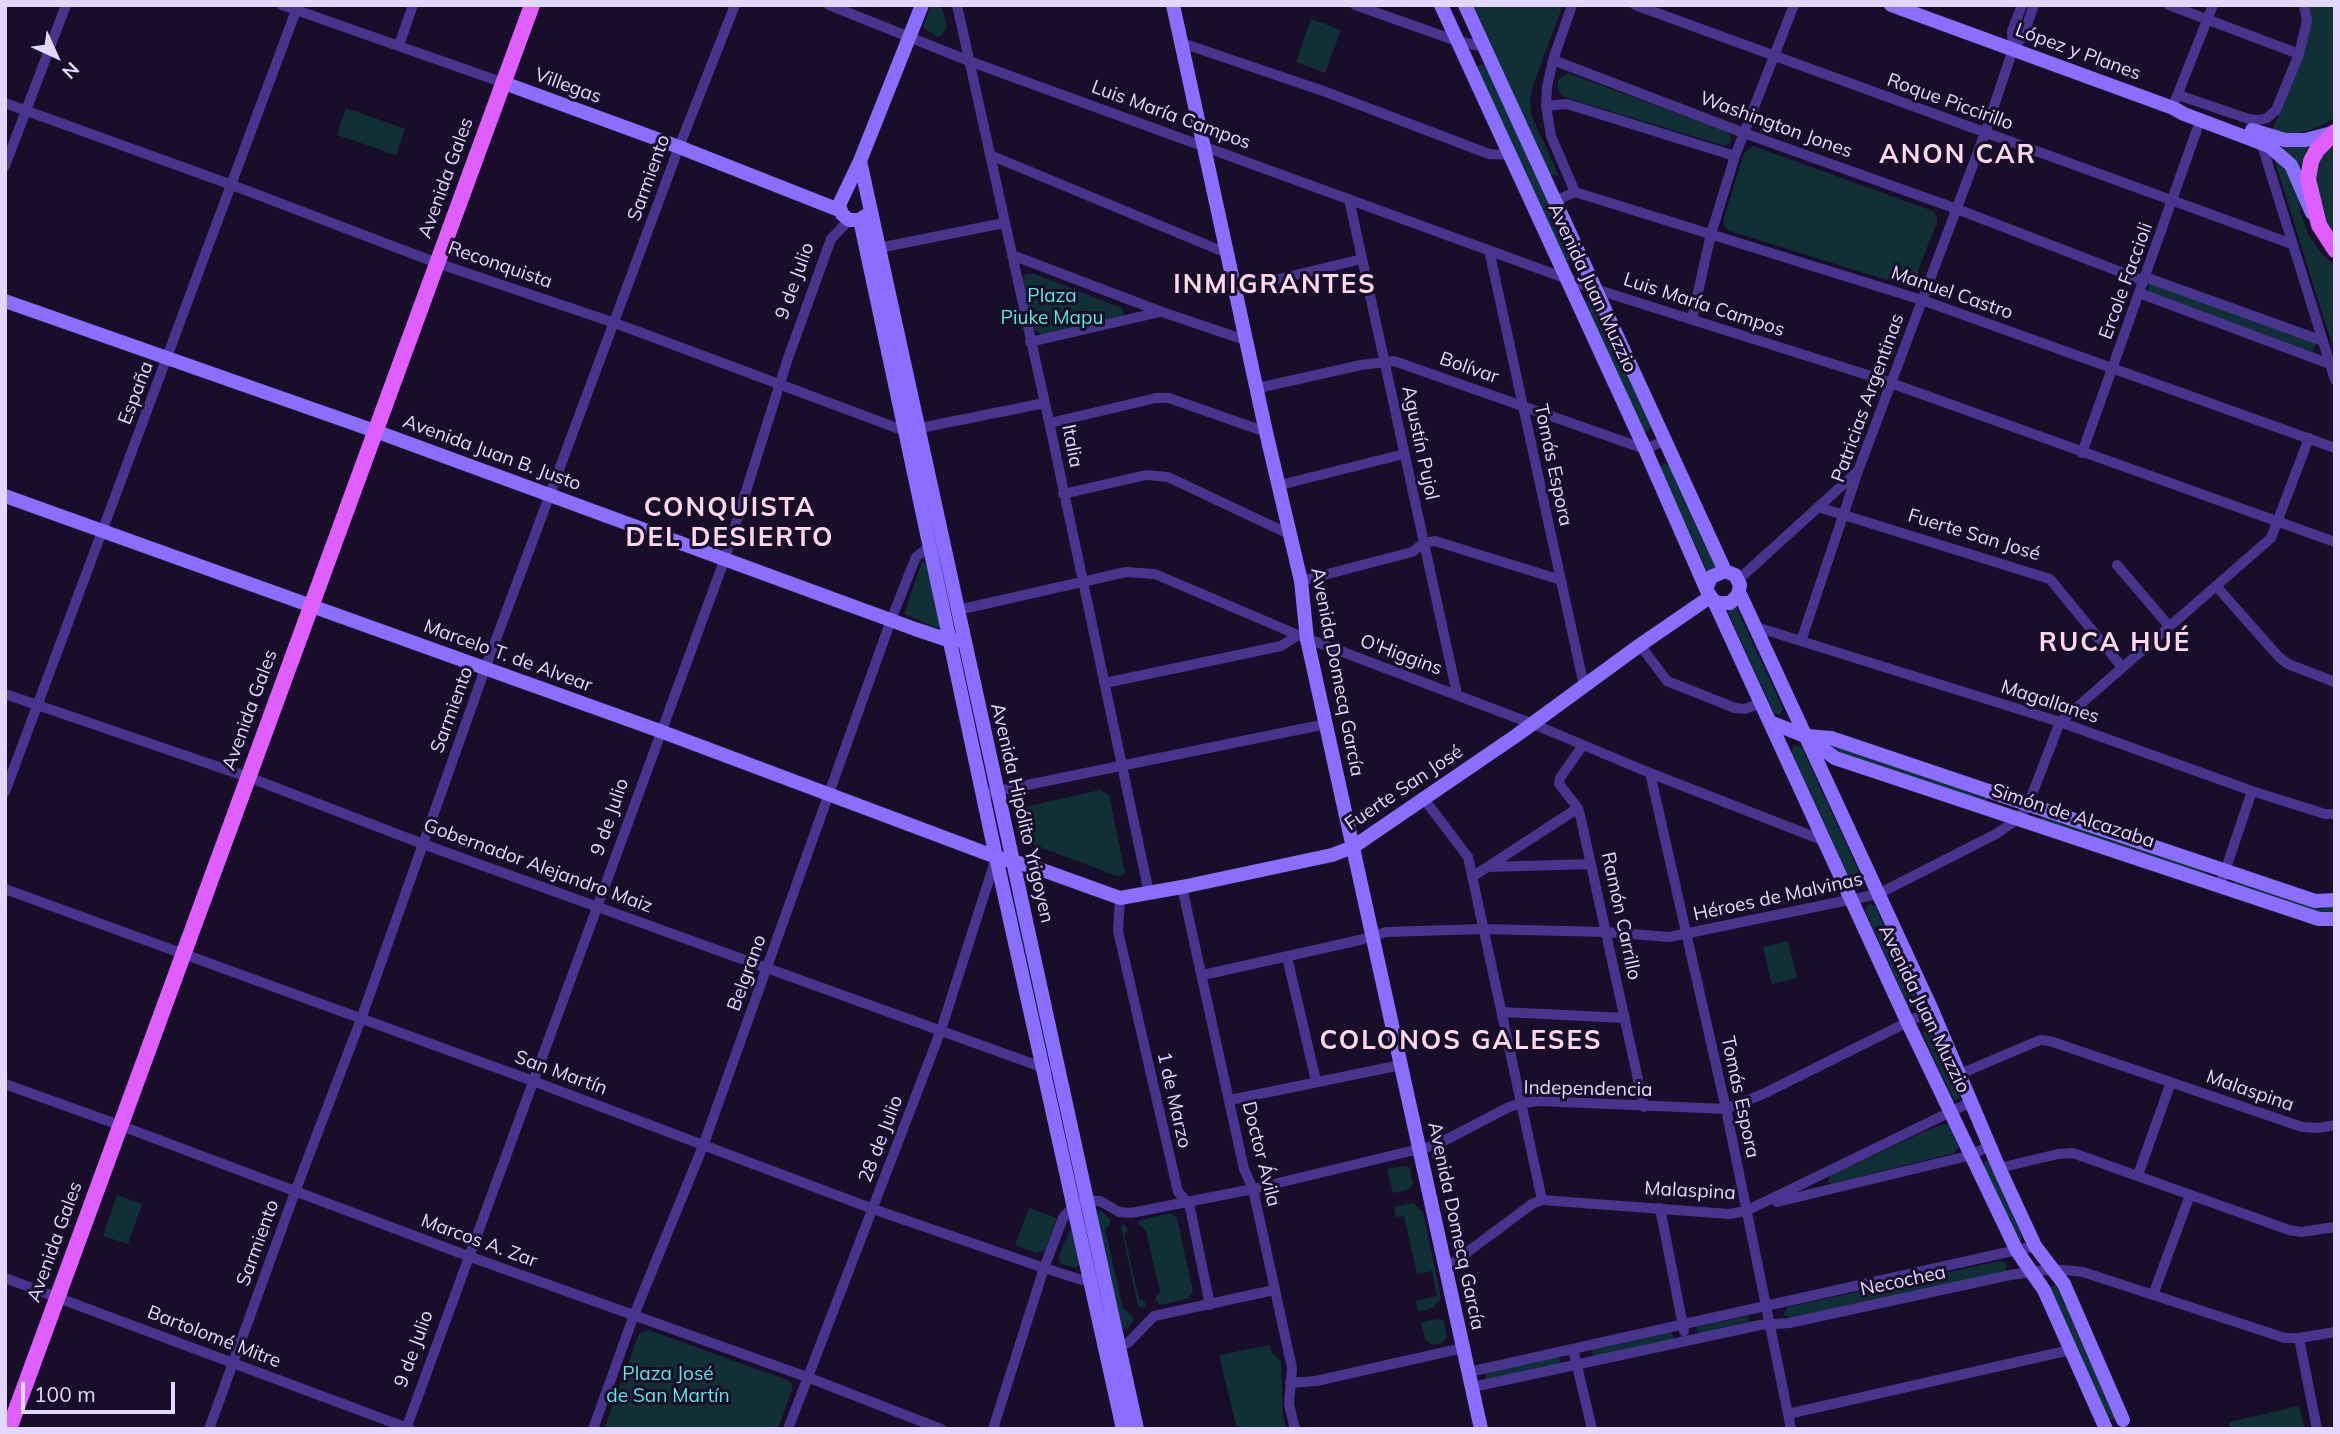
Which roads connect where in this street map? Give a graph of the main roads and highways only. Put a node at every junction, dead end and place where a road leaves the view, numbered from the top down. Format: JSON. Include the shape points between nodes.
{"nodes":[{"id":1,"x":532,"y":5,"type":"edge"},
{"id":2,"x":922,"y":5,"type":"edge"},
{"id":3,"x":1173,"y":5,"type":"edge"},
{"id":4,"x":1441,"y":5,"type":"edge"},
{"id":5,"x":1465,"y":5,"type":"edge"},
{"id":6,"x":1891,"y":5,"type":"edge"},
{"id":7,"x":503,"y":83,"type":"junction"},
{"id":8,"x":2175,"y":102,"type":"junction"},
{"id":9,"x":2333,"y":133,"type":"edge"},
{"id":10,"x":860,"y":161,"type":"junction"},
{"id":11,"x":868,"y":203,"type":"junction"},
{"id":12,"x":848,"y":211,"type":"junction"},
{"id":13,"x":2319,"y":225,"type":"junction"},
{"id":14,"x":2335,"y":250,"type":"edge"},
{"id":15,"x":5,"y":301,"type":"edge"},
{"id":16,"x":912,"y":430,"type":"junction"},
{"id":17,"x":375,"y":431,"type":"junction"},
{"id":18,"x":5,"y":496,"type":"edge"},
{"id":19,"x":936,"y":544,"type":"junction"},
{"id":20,"x":1725,"y":571,"type":"junction"},
{"id":21,"x":1738,"y":586,"type":"junction"},
{"id":22,"x":1710,"y":595,"type":"junction"},
{"id":23,"x":311,"y":606,"type":"junction"},
{"id":24,"x":957,"y":640,"type":"junction"},
{"id":25,"x":1770,"y":722,"type":"junction"},
{"id":26,"x":1805,"y":736,"type":"junction"},
{"id":27,"x":991,"y":793,"type":"junction"},
{"id":28,"x":1353,"y":847,"type":"junction"},
{"id":29,"x":996,"y":858,"type":"junction"},
{"id":30,"x":1014,"y":861,"type":"junction"},
{"id":31,"x":2335,"y":900,"type":"edge"},
{"id":32,"x":2335,"y":919,"type":"edge"},
{"id":33,"x":1051,"y":1068,"type":"junction"},
{"id":34,"x":1080,"y":1203,"type":"junction"},
{"id":35,"x":1113,"y":1349,"type":"junction"},
{"id":36,"x":2127,"y":1425,"type":"edge"},
{"id":37,"x":9,"y":1429,"type":"edge"},
{"id":38,"x":1123,"y":1429,"type":"edge"},
{"id":39,"x":1137,"y":1429,"type":"edge"},
{"id":40,"x":1481,"y":1429,"type":"edge"},
{"id":41,"x":2106,"y":1429,"type":"edge"}],
"edges":[{"from":1,"to":7,"type":"main road","name":"Avenida Gales"},
{"from":2,"to":10,"type":"main road","name":"9 de Julio"},
{"from":3,"to":28,"type":"main road","name":"Avenida Domecq García","via":[[1301,581],[1303,637]]},
{"from":4,"to":22,"type":"main road","name":"Avenida Juan Muzzio"},
{"from":5,"to":20,"type":"main road","name":"Avenida Juan Muzzio"},
{"from":6,"to":8,"type":"main road","name":"López y Planes"},
{"from":7,"to":12,"type":"main road","name":"Villegas"},
{"from":7,"to":17,"type":"main road","name":"Avenida Gales"},
{"from":8,"to":9,"type":"main road","name":"López y Planes","via":[[2285,140]]},
{"from":8,"to":13,"type":"main road","name":"López y Planes","via":[[2200,121],[2269,146],[2291,165]]},
{"from":9,"to":13,"type":"main road","via":[[2311,161],[2308,179]]},
{"from":10,"to":11,"type":"main road"},
{"from":10,"to":12,"type":"main road","name":"9 de Julio"},
{"from":11,"to":12,"type":"main road","via":[[867,214]]},
{"from":11,"to":12,"type":"main road","name":"Villegas","via":[[857,192]]},
{"from":11,"to":16,"type":"main road","name":"Avenida Hipólito Yrigoyen"},
{"from":12,"to":16,"type":"main road","name":"Avenida Hipólito Yrigoyen"},
{"from":13,"to":14,"type":"main road"},
{"from":15,"to":17,"type":"main road","name":"Avenida Juan B. Justo"},
{"from":16,"to":19,"type":"main road","name":"Avenida Hipólito Yrigoyen"},
{"from":17,"to":23,"type":"main road","name":"Avenida Gales"},
{"from":17,"to":24,"type":"main road","name":"Avenida Juan B. Justo"},
{"from":18,"to":23,"type":"main road","name":"Marcelo T. de Alvear"},
{"from":19,"to":24,"type":"main road","name":"Avenida Hipólito Yrigoyen"},
{"from":19,"to":24,"type":"main road","name":"Avenida Hipólito Yrigoyen","via":[[958,610]]},
{"from":20,"to":21,"type":"main road","via":[[1735,575]]},
{"from":20,"to":22,"type":"main road","via":[[1714,574]]},
{"from":21,"to":22,"type":"main road","via":[[1730,603],[1719,603]]},
{"from":21,"to":26,"type":"main road","name":"Avenida Juan Muzzio"},
{"from":22,"to":25,"type":"main road","name":"Avenida Juan Muzzio"},
{"from":22,"to":28,"type":"main road","name":"Fuerte San José"},
{"from":23,"to":29,"type":"main road","name":"Marcelo T. de Alvear"},
{"from":23,"to":37,"type":"main road","name":"Avenida Gales"},
{"from":24,"to":27,"type":"main road","name":"Avenida Hipólito Yrigoyen"},
{"from":25,"to":26,"type":"main road","name":"Simón de Alcazaba"},
{"from":25,"to":41,"type":"main road","name":"Avenida Juan Muzzio","via":[[1907,1021],[2017,1251],[2044,1290]]},
{"from":26,"to":31,"type":"main road","name":"Simón de Alcazaba","via":[[1831,738],[2315,901]]},
{"from":26,"to":32,"type":"main road","name":"Simón de Alcazaba","via":[[1835,758],[2319,919]]},
{"from":26,"to":36,"type":"main road","name":"Avenida Juan Muzzio","via":[[1960,1074],[1998,1168],[2035,1246],[2064,1284]]},
{"from":27,"to":29,"type":"main road","name":"Avenida Hipólito Yrigoyen"},
{"from":27,"to":30,"type":"main road","name":"Avenida Hipólito Yrigoyen"},
{"from":28,"to":30,"type":"main road","name":"Fuerte San José","via":[[1120,898]]},
{"from":28,"to":40,"type":"main road","name":"Avenida Domecq García"},
{"from":29,"to":30,"type":"main road","name":"Fuerte San José"},
{"from":29,"to":33,"type":"main road","name":"Avenida Hipólito Yrigoyen"},
{"from":30,"to":33,"type":"main road","name":"Avenida Hipólito Yrigoyen"},
{"from":33,"to":34,"type":"main road","name":"Avenida Hipólito Yrigoyen"},
{"from":34,"to":35,"type":"main road","name":"Avenida Hipólito Yrigoyen","via":[[1090,1280]]},
{"from":34,"to":35,"type":"main road","name":"Avenida Hipólito Yrigoyen","via":[[1105,1276]]},
{"from":35,"to":38,"type":"main road","name":"Avenida Hipólito Yrigoyen"},
{"from":35,"to":39,"type":"main road","name":"Avenida Hipólito Yrigoyen"},
{"from":36,"to":41,"type":"main road","via":[[2111,1422]]}]}
